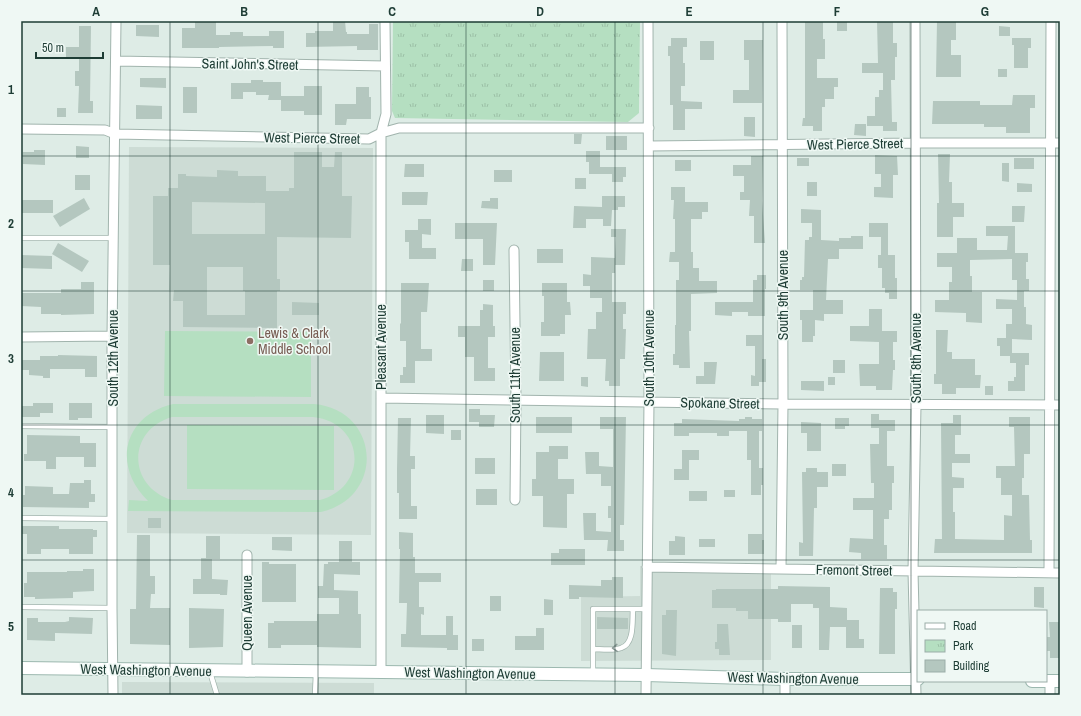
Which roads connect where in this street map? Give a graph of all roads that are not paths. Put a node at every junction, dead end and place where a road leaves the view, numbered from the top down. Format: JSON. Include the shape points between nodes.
{"nodes":[{"id":1,"x":116,"y":21,"type":"edge"},
{"id":2,"x":385,"y":21,"type":"edge"},
{"id":3,"x":648,"y":21,"type":"edge"},
{"id":4,"x":782,"y":21,"type":"edge"},
{"id":5,"x":915,"y":21,"type":"edge"},
{"id":6,"x":1051,"y":21,"type":"edge"},
{"id":7,"x":116,"y":62,"type":"junction"},
{"id":8,"x":385,"y":66,"type":"junction"},
{"id":9,"x":649,"y":128,"type":"junction"},
{"id":10,"x":21,"y":129,"type":"edge"},
{"id":11,"x":381,"y":133,"type":"junction"},
{"id":12,"x":115,"y":134,"type":"junction"},
{"id":13,"x":915,"y":143,"type":"junction"},
{"id":14,"x":1050,"y":143,"type":"junction"},
{"id":15,"x":1060,"y":143,"type":"edge"},
{"id":16,"x":783,"y":145,"type":"junction"},
{"id":17,"x":649,"y":146,"type":"junction"},
{"id":18,"x":21,"y":238,"type":"edge"},
{"id":19,"x":114,"y":238,"type":"junction"},
{"id":20,"x":514,"y":250,"type":"dead end"},
{"id":21,"x":112,"y":336,"type":"junction"},
{"id":22,"x":21,"y":337,"type":"edge"},
{"id":23,"x":380,"y":398,"type":"junction"},
{"id":24,"x":516,"y":399,"type":"junction"},
{"id":25,"x":649,"y":401,"type":"junction"},
{"id":26,"x":783,"y":404,"type":"junction"},
{"id":27,"x":916,"y":405,"type":"junction"},
{"id":28,"x":1050,"y":406,"type":"junction"},
{"id":29,"x":1060,"y":406,"type":"edge"},
{"id":30,"x":21,"y":426,"type":"edge"},
{"id":31,"x":113,"y":427,"type":"junction"},
{"id":32,"x":515,"y":500,"type":"dead end"},
{"id":33,"x":21,"y":518,"type":"edge"},
{"id":34,"x":112,"y":519,"type":"junction"},
{"id":35,"x":247,"y":555,"type":"dead end"},
{"id":36,"x":647,"y":567,"type":"junction"},
{"id":37,"x":781,"y":569,"type":"junction"},
{"id":38,"x":913,"y":571,"type":"junction"},
{"id":39,"x":1049,"y":572,"type":"junction"},
{"id":40,"x":1060,"y":572,"type":"edge"},
{"id":41,"x":21,"y":607,"type":"edge"},
{"id":42,"x":112,"y":608,"type":"junction"},
{"id":43,"x":632,"y":609,"type":"junction"},
{"id":44,"x":647,"y":609,"type":"junction"},
{"id":45,"x":593,"y":649,"type":"junction"},
{"id":46,"x":21,"y":668,"type":"edge"},
{"id":47,"x":113,"y":669,"type":"junction"},
{"id":48,"x":210,"y":671,"type":"junction"},
{"id":49,"x":247,"y":672,"type":"junction"},
{"id":50,"x":316,"y":672,"type":"junction"},
{"id":51,"x":381,"y":673,"type":"junction"},
{"id":52,"x":593,"y":675,"type":"junction"},
{"id":53,"x":646,"y":675,"type":"junction"},
{"id":54,"x":785,"y":678,"type":"junction"},
{"id":55,"x":917,"y":679,"type":"edge"},
{"id":56,"x":1055,"y":681,"type":"edge"},
{"id":57,"x":113,"y":695,"type":"edge"},
{"id":58,"x":217,"y":695,"type":"edge"},
{"id":59,"x":315,"y":695,"type":"edge"},
{"id":60,"x":646,"y":695,"type":"edge"},
{"id":61,"x":785,"y":695,"type":"edge"},
{"id":62,"x":916,"y":695,"type":"edge"},
{"id":63,"x":1050,"y":695,"type":"edge"}],
"edges":[{"from":1,"to":7,"type":"street","name":"South 12th Avenue"},
{"from":2,"to":8,"type":"street","name":"Pleasant Avenue"},
{"from":3,"to":9,"type":"street","name":"South 10th Avenue"},
{"from":4,"to":16,"type":"street","name":"South 9th Avenue"},
{"from":5,"to":13,"type":"street","name":"South 8th Avenue"},
{"from":6,"to":14,"type":"street"},
{"from":7,"to":8,"type":"street","name":"Saint John's Street"},
{"from":7,"to":12,"type":"street","name":"South 12th Avenue"},
{"from":8,"to":11,"type":"street","name":"Pleasant Avenue","via":[[386,114]]},
{"from":9,"to":11,"type":"street","name":"West Pierce Street","via":[[399,128]]},
{"from":9,"to":17,"type":"street","name":"South 10th Avenue"},
{"from":10,"to":12,"type":"street","name":"West Pierce Street","via":[[105,130]]},
{"from":11,"to":12,"type":"street","name":"West Pierce Street","via":[[370,139]]},
{"from":11,"to":23,"type":"street","name":"Pleasant Avenue"},
{"from":12,"to":19,"type":"street","name":"South 12th Avenue"},
{"from":13,"to":14,"type":"street","name":"West Pierce Street"},
{"from":13,"to":16,"type":"street","name":"West Pierce Street"},
{"from":13,"to":27,"type":"street","name":"South 8th Avenue"},
{"from":14,"to":15,"type":"street","name":"West Pierce Street"},
{"from":14,"to":28,"type":"street"},
{"from":16,"to":17,"type":"street","name":"West Pierce Street"},
{"from":16,"to":26,"type":"street","name":"South 9th Avenue"},
{"from":17,"to":25,"type":"street","name":"South 10th Avenue"},
{"from":18,"to":19,"type":"lane"},
{"from":19,"to":21,"type":"street","name":"South 12th Avenue"},
{"from":20,"to":24,"type":"street","name":"South 11th Avenue"},
{"from":21,"to":22,"type":"street"},
{"from":21,"to":31,"type":"street","name":"South 12th Avenue"},
{"from":23,"to":24,"type":"street","name":"Spokane Street"},
{"from":23,"to":51,"type":"street","name":"Pleasant Avenue"},
{"from":24,"to":25,"type":"street","name":"Spokane Street"},
{"from":24,"to":32,"type":"street","name":"South 11th Avenue"},
{"from":25,"to":26,"type":"street","name":"Spokane Street"},
{"from":25,"to":36,"type":"street","name":"South 10th Avenue"},
{"from":26,"to":27,"type":"street","name":"Spokane Street"},
{"from":26,"to":37,"type":"street","name":"South 9th Avenue"},
{"from":27,"to":28,"type":"street","name":"Spokane Street"},
{"from":27,"to":38,"type":"street","name":"South 8th Avenue"},
{"from":28,"to":29,"type":"street","name":"Spokane Street"},
{"from":28,"to":39,"type":"street"},
{"from":30,"to":31,"type":"lane"},
{"from":31,"to":34,"type":"street","name":"South 12th Avenue"},
{"from":33,"to":34,"type":"lane"},
{"from":34,"to":42,"type":"street","name":"South 12th Avenue"},
{"from":35,"to":49,"type":"street","name":"Queen Avenue"},
{"from":36,"to":37,"type":"street","name":"Fremont Street"},
{"from":36,"to":44,"type":"street","name":"South 10th Avenue"},
{"from":37,"to":38,"type":"street","name":"Fremont Street"},
{"from":38,"to":39,"type":"street","name":"Fremont Street"},
{"from":38,"to":55,"type":"street","name":"South 8th Avenue"},
{"from":39,"to":40,"type":"street","name":"Fremont Street"},
{"from":41,"to":42,"type":"lane"},
{"from":42,"to":47,"type":"street","name":"South 12th Avenue"},
{"from":43,"to":44,"type":"lane"},
{"from":43,"to":45,"type":"lane","one_way":true,"via":[[631,637],[628,644],[621,649]]},
{"from":43,"to":45,"type":"lane","via":[[593,609]]},
{"from":44,"to":53,"type":"street","name":"South 10th Avenue"},
{"from":45,"to":52,"type":"lane"},
{"from":46,"to":47,"type":"main road","name":"West Washington Avenue"},
{"from":47,"to":48,"type":"main road","name":"West Washington Avenue"},
{"from":47,"to":57,"type":"street","name":"South 12th Avenue"},
{"from":48,"to":49,"type":"main road","name":"West Washington Avenue"},
{"from":48,"to":58,"type":"lane"},
{"from":49,"to":50,"type":"main road","name":"West Washington Avenue"},
{"from":50,"to":51,"type":"main road","name":"West Washington Avenue"},
{"from":50,"to":59,"type":"lane"},
{"from":51,"to":52,"type":"main road","name":"West Washington Avenue"},
{"from":52,"to":53,"type":"main road","name":"West Washington Avenue"},
{"from":53,"to":54,"type":"main road","name":"West Washington Avenue"},
{"from":53,"to":60,"type":"street","name":"South 10th Avenue"},
{"from":54,"to":55,"type":"main road","name":"West Washington Avenue"},
{"from":54,"to":61,"type":"street"},
{"from":55,"to":62,"type":"street","name":"South 8th Avenue"},
{"from":56,"to":63,"type":"street"}]}
